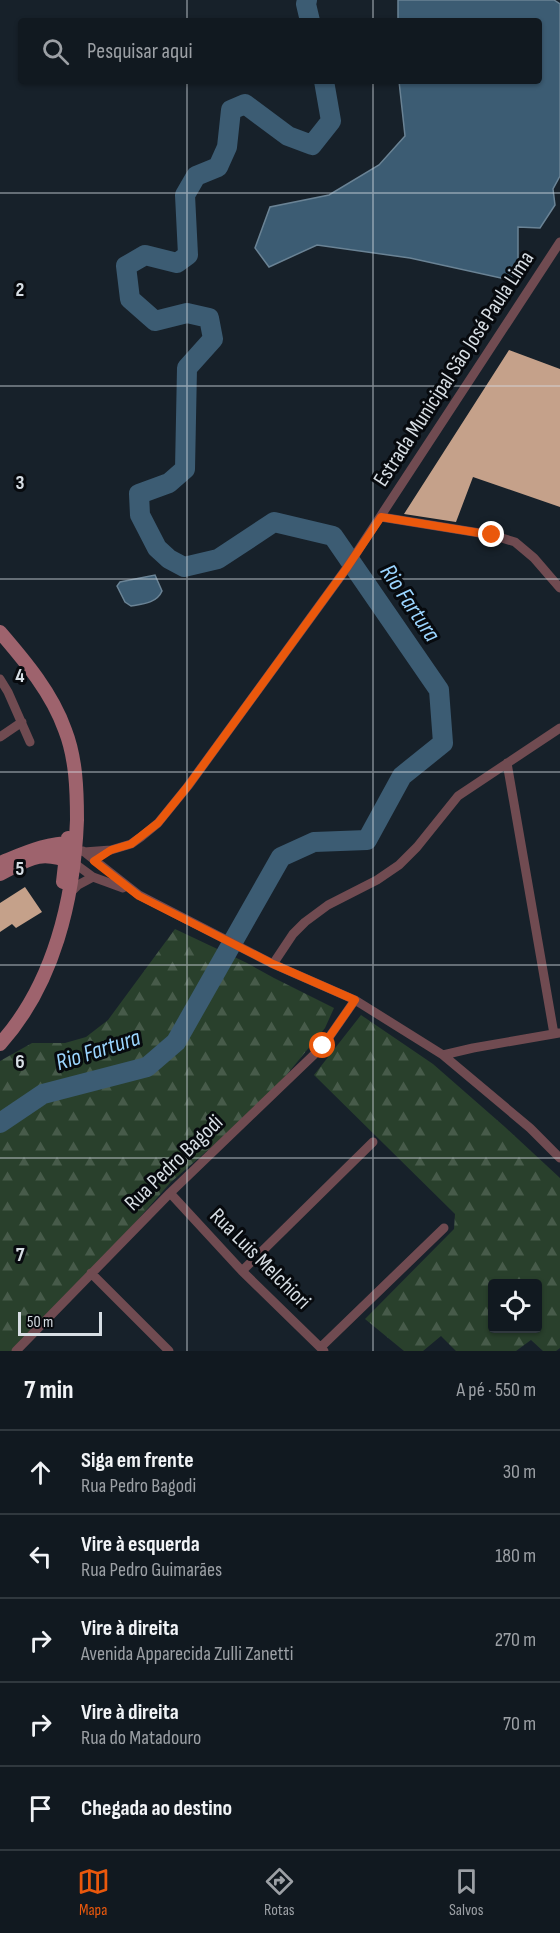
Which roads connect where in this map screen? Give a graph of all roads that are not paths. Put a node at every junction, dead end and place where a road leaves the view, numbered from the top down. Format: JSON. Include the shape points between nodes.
{"nodes":[{"id":1,"x":560,"y":242,"type":"edge"},
{"id":2,"x":381,"y":517,"type":"junction"},
{"id":3,"x":560,"y":588,"type":"edge"},
{"id":4,"x":0,"y":632,"type":"edge"},
{"id":5,"x":0,"y":679,"type":"edge"},
{"id":6,"x":22,"y":722,"type":"junction"},
{"id":7,"x":560,"y":728,"type":"edge"},
{"id":8,"x":0,"y":737,"type":"edge"},
{"id":9,"x":30,"y":742,"type":"dead end"},
{"id":10,"x":507,"y":762,"type":"junction"},
{"id":11,"x":71,"y":843,"type":"junction"},
{"id":12,"x":111,"y":850,"type":"junction"},
{"id":13,"x":70,"y":861,"type":"junction"},
{"id":14,"x":94,"y":861,"type":"junction"},
{"id":15,"x":0,"y":863,"type":"edge"},
{"id":16,"x":0,"y":874,"type":"edge"},
{"id":17,"x":93,"y":877,"type":"junction"},
{"id":18,"x":70,"y":892,"type":"junction"},
{"id":19,"x":139,"y":896,"type":"junction"},
{"id":20,"x":60,"y":929,"type":"junction"},
{"id":21,"x":273,"y":964,"type":"junction"},
{"id":22,"x":355,"y":1000,"type":"junction"},
{"id":23,"x":557,"y":1034,"type":"edge"},
{"id":24,"x":0,"y":1044,"type":"edge"},
{"id":25,"x":443,"y":1055,"type":"junction"},
{"id":26,"x":373,"y":1142,"type":"dead end"},
{"id":27,"x":560,"y":1158,"type":"edge"},
{"id":28,"x":170,"y":1193,"type":"junction"},
{"id":29,"x":444,"y":1228,"type":"dead end"},
{"id":30,"x":242,"y":1271,"type":"junction"},
{"id":31,"x":91,"y":1273,"type":"junction"},
{"id":32,"x":322,"y":1349,"type":"edge"},
{"id":33,"x":17,"y":1351,"type":"edge"},
{"id":34,"x":169,"y":1351,"type":"edge"}],
"edges":[{"from":1,"to":2,"type":"street","name":"Estrada Municipal São José Paula Lima"},
{"from":2,"to":3,"type":"street","via":[[515,542]]},
{"from":2,"to":12,"type":"street","name":"Estrada Municipal São José Paula Lima","via":[[188,786],[158,823],[131,844]]},
{"from":4,"to":11,"type":"main road","via":[[29,666],[65,729],[76,795]]},
{"from":5,"to":6,"type":"street"},
{"from":6,"to":8,"type":"street"},
{"from":6,"to":9,"type":"street"},
{"from":7,"to":10,"type":"street"},
{"from":10,"to":21,"type":"street","via":[[458,796],[399,865],[305,922]]},
{"from":10,"to":23,"type":"street"},
{"from":11,"to":12,"type":"street"},
{"from":11,"to":13,"type":"main road"},
{"from":11,"to":14,"type":"street"},
{"from":11,"to":15,"type":"main road"},
{"from":12,"to":14,"type":"street"},
{"from":13,"to":16,"type":"main road","via":[[46,855]]},
{"from":13,"to":17,"type":"street"},
{"from":13,"to":18,"type":"main road"},
{"from":13,"to":20,"type":"main road"},
{"from":14,"to":17,"type":"street","via":[[90,869]]},
{"from":14,"to":19,"type":"street"},
{"from":17,"to":18,"type":"street"},
{"from":17,"to":19,"type":"street"},
{"from":18,"to":20,"type":"main road"},
{"from":19,"to":21,"type":"street"},
{"from":20,"to":24,"type":"main road","via":[[30,1005]]},
{"from":21,"to":22,"type":"street"},
{"from":22,"to":25,"type":"street"},
{"from":22,"to":28,"type":"street","name":"Rua Pedro Bagodi","via":[[323,1046]]},
{"from":23,"to":25,"type":"street"},
{"from":25,"to":27,"type":"street"},
{"from":26,"to":30,"type":"street"},
{"from":28,"to":30,"type":"street","name":"Rua Luis Melchiori"},
{"from":28,"to":31,"type":"street","name":"Rua Pedro Bagodi"},
{"from":29,"to":32,"type":"street"},
{"from":30,"to":32,"type":"street","name":"Rua Luis Melchiori"},
{"from":31,"to":33,"type":"street","name":"Rua Pedro Bagodi"},
{"from":31,"to":34,"type":"street"}]}
